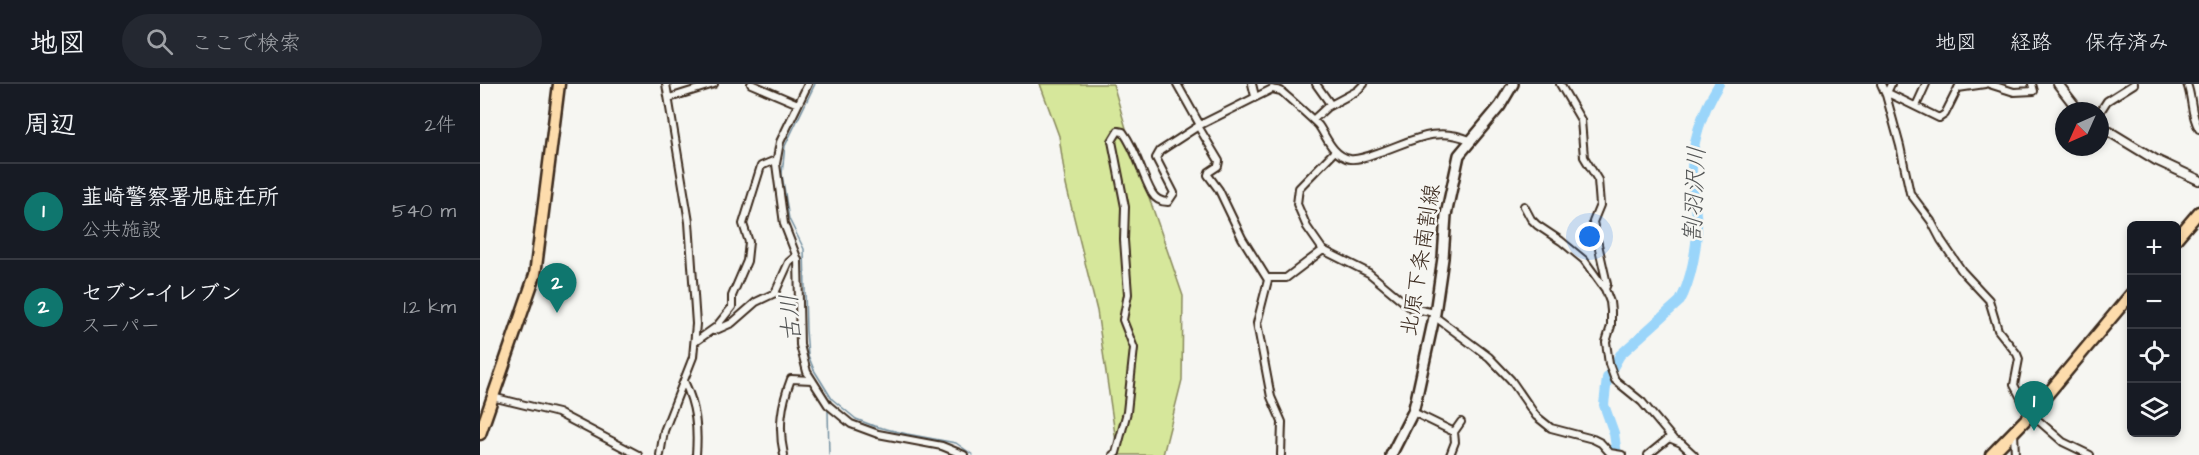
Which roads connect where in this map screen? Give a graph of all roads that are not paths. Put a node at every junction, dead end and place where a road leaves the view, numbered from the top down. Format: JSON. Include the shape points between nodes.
{"nodes":[{"id":1,"x":559,"y":84,"type":"edge"},
{"id":2,"x":666,"y":84,"type":"edge"},
{"id":3,"x":714,"y":84,"type":"edge"},
{"id":4,"x":751,"y":84,"type":"edge"},
{"id":5,"x":808,"y":84,"type":"edge"},
{"id":6,"x":1177,"y":84,"type":"edge"},
{"id":7,"x":1252,"y":84,"type":"edge"},
{"id":8,"x":1316,"y":84,"type":"edge"},
{"id":9,"x":1364,"y":84,"type":"edge"},
{"id":10,"x":1513,"y":84,"type":"edge"},
{"id":11,"x":1560,"y":84,"type":"edge"},
{"id":12,"x":1881,"y":84,"type":"edge"},
{"id":13,"x":1891,"y":84,"type":"edge"},
{"id":14,"x":1926,"y":84,"type":"edge"},
{"id":15,"x":1989,"y":84,"type":"edge"},
{"id":16,"x":2032,"y":84,"type":"edge"},
{"id":17,"x":2058,"y":84,"type":"edge"},
{"id":18,"x":2134,"y":84,"type":"edge"},
{"id":19,"x":2187,"y":84,"type":"edge"},
{"id":20,"x":1959,"y":86,"type":"edge"},
{"id":21,"x":1886,"y":95,"type":"junction"},
{"id":22,"x":1256,"y":96,"type":"junction"},
{"id":23,"x":669,"y":98,"type":"junction"},
{"id":24,"x":2072,"y":102,"type":"edge"},
{"id":25,"x":2107,"y":102,"type":"edge"},
{"id":26,"x":798,"y":104,"type":"junction"},
{"id":27,"x":1331,"y":105,"type":"junction"},
{"id":28,"x":1916,"y":106,"type":"junction"},
{"id":29,"x":1313,"y":120,"type":"junction"},
{"id":30,"x":1199,"y":126,"type":"junction"},
{"id":31,"x":2199,"y":129,"type":"edge"},
{"id":32,"x":2109,"y":131,"type":"edge"},
{"id":33,"x":1470,"y":140,"type":"junction"},
{"id":34,"x":1335,"y":151,"type":"junction"},
{"id":35,"x":774,"y":161,"type":"dead end"},
{"id":36,"x":2199,"y":180,"type":"edge"},
{"id":37,"x":1524,"y":206,"type":"dead end"},
{"id":38,"x":2199,"y":212,"type":"edge"},
{"id":39,"x":2181,"y":233,"type":"edge"},
{"id":40,"x":1323,"y":250,"type":"junction"},
{"id":41,"x":796,"y":255,"type":"junction"},
{"id":42,"x":1267,"y":278,"type":"junction"},
{"id":43,"x":1605,"y":290,"type":"junction"},
{"id":44,"x":2127,"y":299,"type":"edge"},
{"id":45,"x":1435,"y":315,"type":"junction"},
{"id":46,"x":707,"y":335,"type":"junction"},
{"id":47,"x":695,"y":342,"type":"junction"},
{"id":48,"x":812,"y":380,"type":"junction"},
{"id":49,"x":684,"y":381,"type":"junction"},
{"id":50,"x":492,"y":397,"type":"junction"},
{"id":51,"x":1413,"y":412,"type":"junction"},
{"id":52,"x":2031,"y":415,"type":"junction"},
{"id":53,"x":1461,"y":422,"type":"dead end"},
{"id":54,"x":1454,"y":432,"type":"junction"},
{"id":55,"x":2014,"y":432,"type":"junction"},
{"id":56,"x":480,"y":434,"type":"edge"},
{"id":57,"x":1672,"y":439,"type":"junction"},
{"id":58,"x":638,"y":455,"type":"edge"},
{"id":59,"x":660,"y":455,"type":"edge"},
{"id":60,"x":696,"y":455,"type":"edge"},
{"id":61,"x":784,"y":455,"type":"edge"},
{"id":62,"x":964,"y":455,"type":"edge"},
{"id":63,"x":1113,"y":455,"type":"edge"},
{"id":64,"x":1281,"y":455,"type":"edge"},
{"id":65,"x":1391,"y":455,"type":"edge"},
{"id":66,"x":1450,"y":455,"type":"edge"},
{"id":67,"x":1622,"y":455,"type":"edge"},
{"id":68,"x":1648,"y":455,"type":"edge"},
{"id":69,"x":1694,"y":455,"type":"edge"},
{"id":70,"x":1991,"y":455,"type":"edge"},
{"id":71,"x":2015,"y":455,"type":"edge"},
{"id":72,"x":2090,"y":455,"type":"edge"}],
"edges":[{"from":1,"to":50,"type":"main road","via":[[535,275]]},
{"from":2,"to":23,"type":"street"},
{"from":3,"to":23,"type":"street"},
{"from":4,"to":26,"type":"street"},
{"from":5,"to":26,"type":"street"},
{"from":6,"to":30,"type":"street"},
{"from":7,"to":22,"type":"street"},
{"from":8,"to":27,"type":"street"},
{"from":9,"to":27,"type":"street"},
{"from":10,"to":33,"type":"main road","name":"北原下条南割線","via":[[1500,106]]},
{"from":11,"to":43,"type":"street","via":[[1581,120],[1584,158],[1598,180],[1600,205],[1593,222],[1607,284]]},
{"from":12,"to":21,"type":"street"},
{"from":13,"to":21,"type":"street"},
{"from":14,"to":28,"type":"street"},
{"from":15,"to":16,"type":"street","via":[[2014,92],[2034,91]]},
{"from":15,"to":20,"type":"street"},
{"from":17,"to":24,"type":"street"},
{"from":18,"to":25,"type":"street"},
{"from":19,"to":31,"type":"street"},
{"from":20,"to":28,"type":"street","via":[[1943,117]]},
{"from":21,"to":28,"type":"street"},
{"from":21,"to":52,"type":"street","via":[[1910,193],[1962,271],[1992,304],[1998,330],[2019,359],[2014,385]]},
{"from":22,"to":29,"type":"street","via":[[1272,89],[1282,92]]},
{"from":22,"to":30,"type":"street"},
{"from":23,"to":47,"type":"street","via":[[689,222]]},
{"from":26,"to":41,"type":"street","via":[[776,158],[783,219]]},
{"from":27,"to":29,"type":"street"},
{"from":29,"to":34,"type":"street"},
{"from":30,"to":42,"type":"street","via":[[1219,161],[1208,175]]},
{"from":30,"to":63,"type":"street","via":[[1156,156],[1174,193],[1168,202],[1160,202],[1153,194],[1123,132],[1113,136],[1126,221],[1128,294],[1123,320],[1134,348],[1128,412]]},
{"from":32,"to":36,"type":"street"},
{"from":33,"to":34,"type":"street","via":[[1448,133],[1417,137],[1357,159]]},
{"from":33,"to":45,"type":"main road","name":"北原下条南割線","via":[[1459,155],[1450,195]]},
{"from":34,"to":40,"type":"street","via":[[1304,183],[1297,196],[1304,221]]},
{"from":35,"to":46,"type":"street","via":[[761,166],[754,184],[743,224],[749,242],[747,261],[732,296],[732,308]]},
{"from":37,"to":43,"type":"street","via":[[1531,219],[1584,260]]},
{"from":38,"to":39,"type":"main road"},
{"from":40,"to":42,"type":"street","via":[[1286,278]]},
{"from":40,"to":45,"type":"street","via":[[1369,273],[1411,308]]},
{"from":41,"to":46,"type":"street","via":[[775,292],[732,323]]},
{"from":41,"to":48,"type":"street","via":[[800,345]]},
{"from":42,"to":64,"type":"street","via":[[1257,323],[1271,397],[1282,422]]},
{"from":43,"to":57,"type":"street","via":[[1611,311],[1606,342],[1616,380],[1642,402]]},
{"from":44,"to":52,"type":"main road"},
{"from":45,"to":51,"type":"main road","name":"北原下条南割線"},
{"from":45,"to":67,"type":"street","via":[[1490,357],[1536,416],[1551,428],[1601,443],[1610,453]]},
{"from":46,"to":47,"type":"street"},
{"from":47,"to":49,"type":"street"},
{"from":48,"to":61,"type":"street","via":[[791,379],[785,394],[780,424]]},
{"from":48,"to":62,"type":"street","via":[[828,405],[851,424]]},
{"from":49,"to":59,"type":"street","via":[[664,431]]},
{"from":49,"to":60,"type":"street","via":[[695,406]]},
{"from":50,"to":56,"type":"main road"},
{"from":50,"to":58,"type":"street","via":[[558,413]]},
{"from":51,"to":54,"type":"street"},
{"from":51,"to":65,"type":"main road","name":"北原下条南割線"},
{"from":52,"to":55,"type":"main road"},
{"from":52,"to":72,"type":"street","via":[[2063,442]]},
{"from":53,"to":54,"type":"street"},
{"from":54,"to":66,"type":"street"},
{"from":55,"to":70,"type":"main road"},
{"from":55,"to":71,"type":"street"},
{"from":57,"to":68,"type":"street"},
{"from":57,"to":69,"type":"street"}]}
